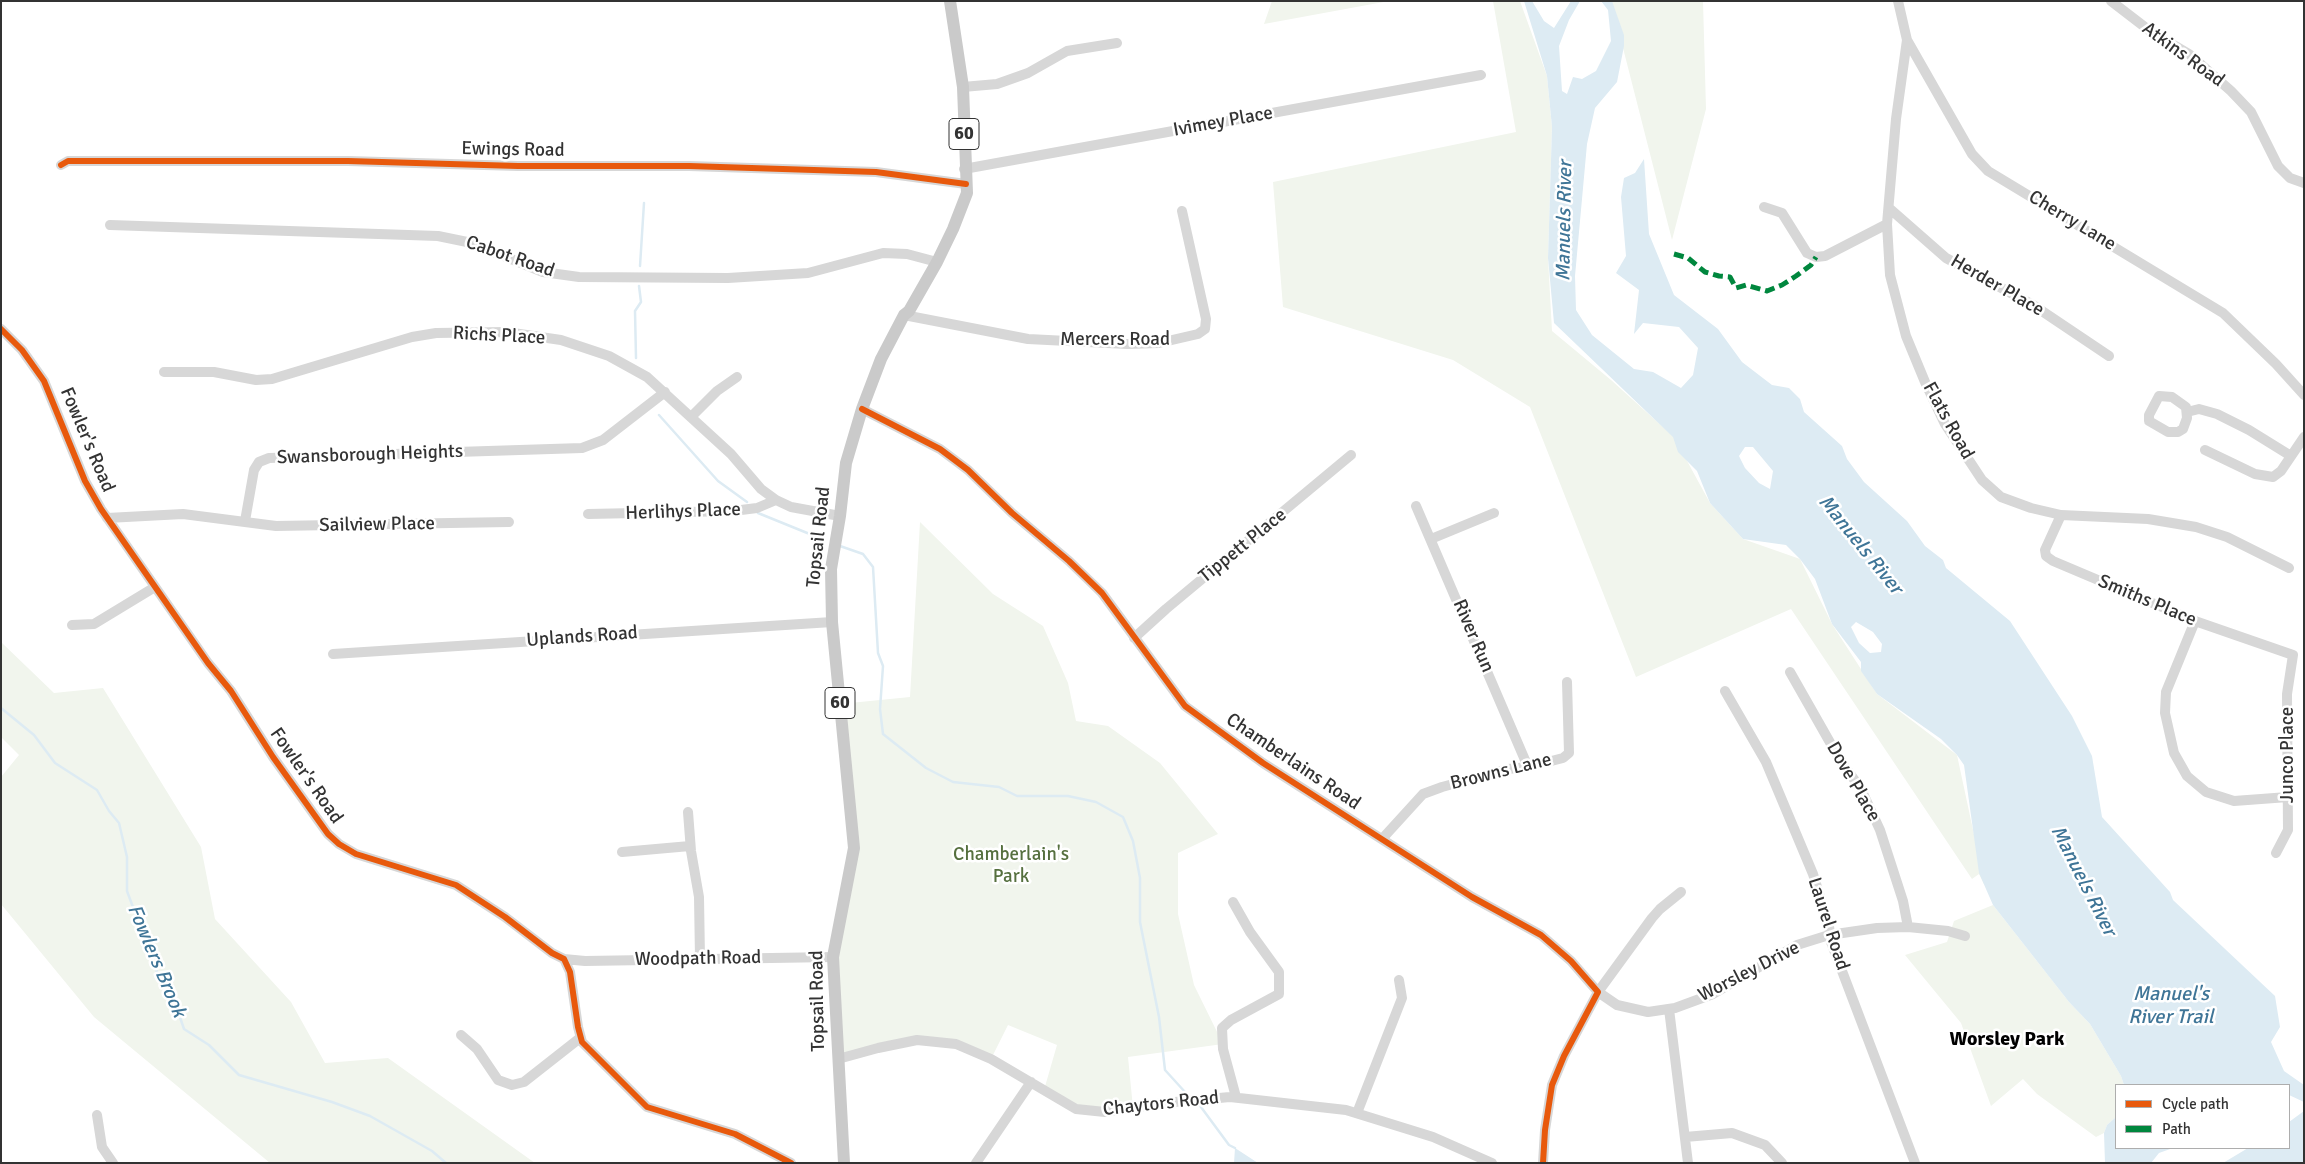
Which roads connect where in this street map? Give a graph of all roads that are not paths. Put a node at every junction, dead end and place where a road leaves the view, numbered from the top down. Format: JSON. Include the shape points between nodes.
{"nodes":[{"id":1,"x":950,"y":1,"type":"edge"},
{"id":2,"x":1898,"y":1,"type":"edge"},
{"id":3,"x":2111,"y":1,"type":"edge"},
{"id":4,"x":1907,"y":40,"type":"junction"},
{"id":5,"x":1117,"y":43,"type":"dead end"},
{"id":6,"x":1481,"y":75,"type":"dead end"},
{"id":7,"x":963,"y":88,"type":"junction"},
{"id":8,"x":61,"y":166,"type":"dead end"},
{"id":9,"x":964,"y":169,"type":"junction"},
{"id":10,"x":2304,"y":183,"type":"edge"},
{"id":11,"x":966,"y":184,"type":"junction"},
{"id":12,"x":1764,"y":206,"type":"dead end"},
{"id":13,"x":1889,"y":208,"type":"junction"},
{"id":14,"x":1182,"y":211,"type":"dead end"},
{"id":15,"x":1887,"y":224,"type":"junction"},
{"id":16,"x":110,"y":225,"type":"dead end"},
{"id":17,"x":937,"y":262,"type":"junction"},
{"id":18,"x":904,"y":315,"type":"junction"},
{"id":19,"x":1,"y":329,"type":"edge"},
{"id":20,"x":2109,"y":356,"type":"dead end"},
{"id":21,"x":164,"y":372,"type":"dead end"},
{"id":22,"x":737,"y":378,"type":"dead end"},
{"id":23,"x":665,"y":392,"type":"junction"},
{"id":24,"x":2304,"y":395,"type":"edge"},
{"id":25,"x":862,"y":409,"type":"junction"},
{"id":26,"x":2187,"y":412,"type":"dead end"},
{"id":27,"x":691,"y":417,"type":"junction"},
{"id":28,"x":2304,"y":438,"type":"edge"},
{"id":29,"x":2205,"y":450,"type":"dead end"},
{"id":30,"x":1351,"y":455,"type":"dead end"},
{"id":31,"x":2291,"y":456,"type":"junction"},
{"id":32,"x":776,"y":500,"type":"junction"},
{"id":33,"x":1416,"y":506,"type":"dead end"},
{"id":34,"x":1494,"y":513,"type":"dead end"},
{"id":35,"x":588,"y":514,"type":"dead end"},
{"id":36,"x":2061,"y":515,"type":"junction"},
{"id":37,"x":840,"y":516,"type":"junction"},
{"id":38,"x":107,"y":518,"type":"junction"},
{"id":39,"x":245,"y":521,"type":"junction"},
{"id":40,"x":510,"y":522,"type":"dead end"},
{"id":41,"x":1431,"y":539,"type":"junction"},
{"id":42,"x":2289,"y":568,"type":"dead end"},
{"id":43,"x":155,"y":587,"type":"junction"},
{"id":44,"x":2195,"y":621,"type":"junction"},
{"id":45,"x":832,"y":622,"type":"junction"},
{"id":46,"x":72,"y":626,"type":"dead end"},
{"id":47,"x":1134,"y":638,"type":"junction"},
{"id":48,"x":333,"y":654,"type":"dead end"},
{"id":49,"x":2293,"y":654,"type":"joint"},
{"id":50,"x":1790,"y":672,"type":"dead end"},
{"id":51,"x":1567,"y":682,"type":"dead end"},
{"id":52,"x":1725,"y":691,"type":"dead end"},
{"id":53,"x":1528,"y":767,"type":"junction"},
{"id":54,"x":2288,"y":797,"type":"junction"},
{"id":55,"x":688,"y":812,"type":"dead end"},
{"id":56,"x":1382,"y":839,"type":"junction"},
{"id":57,"x":690,"y":846,"type":"junction"},
{"id":58,"x":622,"y":852,"type":"dead end"},
{"id":59,"x":2276,"y":852,"type":"dead end"},
{"id":60,"x":1681,"y":892,"type":"dead end"},
{"id":61,"x":1233,"y":902,"type":"dead end"},
{"id":62,"x":1908,"y":926,"type":"junction"},
{"id":63,"x":1829,"y":935,"type":"junction"},
{"id":64,"x":1965,"y":936,"type":"dead end"},
{"id":65,"x":832,"y":957,"type":"junction"},
{"id":66,"x":564,"y":958,"type":"junction"},
{"id":67,"x":700,"y":959,"type":"junction"},
{"id":68,"x":1399,"y":980,"type":"dead end"},
{"id":69,"x":1598,"y":992,"type":"junction"},
{"id":70,"x":1669,"y":1009,"type":"junction"},
{"id":71,"x":461,"y":1035,"type":"dead end"},
{"id":72,"x":580,"y":1038,"type":"junction"},
{"id":73,"x":838,"y":1059,"type":"junction"},
{"id":74,"x":1031,"y":1082,"type":"junction"},
{"id":75,"x":1236,"y":1097,"type":"junction"},
{"id":76,"x":1356,"y":1113,"type":"junction"},
{"id":77,"x":97,"y":1115,"type":"dead end"},
{"id":78,"x":1685,"y":1137,"type":"junction"},
{"id":79,"x":113,"y":1163,"type":"edge"},
{"id":80,"x":791,"y":1163,"type":"edge"},
{"id":81,"x":844,"y":1163,"type":"edge"},
{"id":82,"x":976,"y":1163,"type":"edge"},
{"id":83,"x":1492,"y":1163,"type":"edge"},
{"id":84,"x":1544,"y":1163,"type":"edge"},
{"id":85,"x":1688,"y":1163,"type":"edge"},
{"id":86,"x":1782,"y":1163,"type":"edge"},
{"id":87,"x":1915,"y":1163,"type":"edge"}],
"edges":[{"from":1,"to":7,"type":"main road","name":"Topsail Road","number":"60"},
{"from":2,"to":4,"type":"street","name":"Cherry Lane"},
{"from":3,"to":10,"type":"street","name":"Atkins Road","via":[[2150,31],[2189,54],[2232,91],[2251,112],[2278,166],[2290,178]]},
{"from":4,"to":13,"type":"street","name":"Flats Road","via":[[1896,119]]},
{"from":4,"to":24,"type":"street","name":"Cherry Lane","via":[[1972,154],[1988,171],[2223,313]]},
{"from":5,"to":7,"type":"street","via":[[1068,51],[1028,73],[997,84]]},
{"from":6,"to":9,"type":"street","name":"Ivimey Place"},
{"from":7,"to":9,"type":"main road","name":"Topsail Road","number":"60"},
{"from":8,"to":11,"type":"street","name":"Ewings Road","via":[[68,161],[348,161],[518,166],[689,166],[876,172]]},
{"from":9,"to":11,"type":"main road","name":"Topsail Road","number":"60"},
{"from":11,"to":17,"type":"main road","name":"Topsail Road","number":"60","via":[[967,193],[954,229]]},
{"from":12,"to":15,"type":"street","via":[[1782,213],[1807,252],[1816,257],[1825,256]]},
{"from":13,"to":15,"type":"street","name":"Flats Road"},
{"from":13,"to":20,"type":"street","name":"Herder Place","via":[[1946,258],[2033,304]]},
{"from":14,"to":18,"type":"street","name":"Mercers Road","via":[[1206,319],[1205,329],[1198,334],[1159,343],[1127,344],[1028,339]]},
{"from":15,"to":36,"type":"street","name":"Flats Road","via":[[1890,274],[1898,310],[1906,336],[1945,424],[1982,480],[2001,497]]},
{"from":16,"to":17,"type":"street","name":"Cabot Road","via":[[438,236],[472,243],[543,272],[579,277],[728,278],[808,273],[883,252]]},
{"from":17,"to":18,"type":"main road","name":"Topsail Road","number":"60"},
{"from":18,"to":25,"type":"main road","name":"Topsail Road","number":"60","via":[[881,359]]},
{"from":19,"to":38,"type":"street","name":"Fowler's Road","via":[[22,350],[44,381],[85,481]]},
{"from":21,"to":23,"type":"street","name":"Richs Place","via":[[214,372],[266,380],[420,335],[506,332],[561,340],[598,352],[629,365]]},
{"from":22,"to":27,"type":"street","via":[[717,391]]},
{"from":23,"to":27,"type":"street","name":"Richs Place"},
{"from":23,"to":39,"type":"street","name":"Swansborough Heights","via":[[603,440],[582,448],[269,458],[259,462],[254,470]]},
{"from":25,"to":37,"type":"main road","name":"Topsail Road","number":"60","via":[[846,463]]},
{"from":25,"to":47,"type":"street","name":"Chamberlains Road","via":[[940,449],[968,470],[1102,593]]},
{"from":26,"to":31,"type":"street","via":[[2199,409],[2217,414]]},
{"from":27,"to":32,"type":"street","name":"Richs Place","via":[[756,484]]},
{"from":28,"to":31,"type":"street"},
{"from":29,"to":31,"type":"street","via":[[2265,476],[2278,475]]},
{"from":30,"to":47,"type":"street","name":"Tippett Place"},
{"from":32,"to":35,"type":"street","name":"Herlihys Place","via":[[758,508],[733,511]]},
{"from":32,"to":37,"type":"street","name":"Richs Place","via":[[796,508]]},
{"from":33,"to":41,"type":"street","name":"River Run"},
{"from":34,"to":41,"type":"street"},
{"from":36,"to":42,"type":"street","name":"Flats Road","via":[[2148,519],[2196,527]]},
{"from":36,"to":44,"type":"street","name":"Smiths Place","via":[[2045,550],[2046,556]]},
{"from":37,"to":45,"type":"main road","name":"Topsail Road","number":"60","via":[[831,569]]},
{"from":38,"to":39,"type":"street","via":[[183,514]]},
{"from":38,"to":43,"type":"street","name":"Fowler's Road"},
{"from":39,"to":40,"type":"street","name":"Sailview Place","via":[[276,526]]},
{"from":41,"to":53,"type":"street","name":"River Run"},
{"from":43,"to":46,"type":"street","via":[[94,624]]},
{"from":43,"to":66,"type":"street","name":"Fowler's Road","via":[[333,839],[362,857],[456,885],[552,953]]},
{"from":44,"to":49,"type":"street","name":"Smiths Place"},
{"from":44,"to":54,"type":"street","via":[[2166,692],[2166,713],[2174,753],[2186,776],[2206,792],[2234,800]]},
{"from":45,"to":48,"type":"street","name":"Uplands Road"},
{"from":45,"to":65,"type":"main road","name":"Topsail Road","number":"60","via":[[854,848]]},
{"from":47,"to":56,"type":"street","name":"Chamberlains Road","via":[[1184,706],[1263,763]]},
{"from":49,"to":54,"type":"street","name":"Junco Place","via":[[2288,694]]},
{"from":50,"to":62,"type":"street","name":"Dove Place","via":[[1840,760],[1861,790],[1880,830]]},
{"from":51,"to":53,"type":"street","name":"Browns Lane","via":[[1568,752],[1563,758]]},
{"from":52,"to":63,"type":"street","name":"Laurel Road","via":[[1770,771],[1817,886]]},
{"from":53,"to":56,"type":"street","name":"Browns Lane","via":[[1508,769],[1423,794]]},
{"from":54,"to":59,"type":"street","name":"Junco Place","via":[[2288,830]]},
{"from":55,"to":57,"type":"street"},
{"from":56,"to":69,"type":"street","name":"Chamberlains Road","via":[[1472,897],[1541,935],[1571,961]]},
{"from":57,"to":58,"type":"street"},
{"from":57,"to":67,"type":"street","via":[[700,896]]},
{"from":60,"to":69,"type":"street","via":[[1652,918]]},
{"from":61,"to":75,"type":"street","via":[[1279,972],[1279,994],[1222,1028],[1223,1049]]},
{"from":62,"to":63,"type":"street","name":"Worsley Drive"},
{"from":62,"to":64,"type":"street","name":"Worsley Drive"},
{"from":63,"to":70,"type":"street","name":"Worsley Drive","via":[[1797,946],[1713,994]]},
{"from":63,"to":87,"type":"street","name":"Laurel Road"},
{"from":65,"to":67,"type":"street","name":"Woodpath Road"},
{"from":65,"to":73,"type":"main road","name":"Topsail Road","number":"60"},
{"from":66,"to":67,"type":"street","name":"Woodpath Road","via":[[585,961]]},
{"from":66,"to":72,"type":"street","via":[[570,972]]},
{"from":68,"to":76,"type":"street","via":[[1402,998]]},
{"from":69,"to":70,"type":"street","name":"Worsley Drive","via":[[1617,1006],[1648,1012]]},
{"from":69,"to":84,"type":"street","via":[[1552,1085]]},
{"from":70,"to":78,"type":"street"},
{"from":71,"to":72,"type":"street","via":[[477,1049],[498,1080],[512,1085],[524,1082]]},
{"from":72,"to":80,"type":"street","via":[[589,1051],[650,1109],[734,1134]]},
{"from":73,"to":74,"type":"street","name":"Chaytors Road","via":[[917,1040],[956,1044]]},
{"from":73,"to":81,"type":"main road","name":"Topsail Road","number":"60"},
{"from":74,"to":75,"type":"street","name":"Chaytors Road","via":[[1076,1109],[1105,1112],[1164,1102]]},
{"from":74,"to":82,"type":"street"},
{"from":75,"to":76,"type":"street","name":"Chaytors Road"},
{"from":76,"to":83,"type":"street","name":"Chaytors Road","via":[[1433,1137]]},
{"from":77,"to":79,"type":"street","via":[[102,1147]]},
{"from":78,"to":85,"type":"street"},
{"from":78,"to":86,"type":"street","via":[[1732,1133],[1765,1145]]}]}
